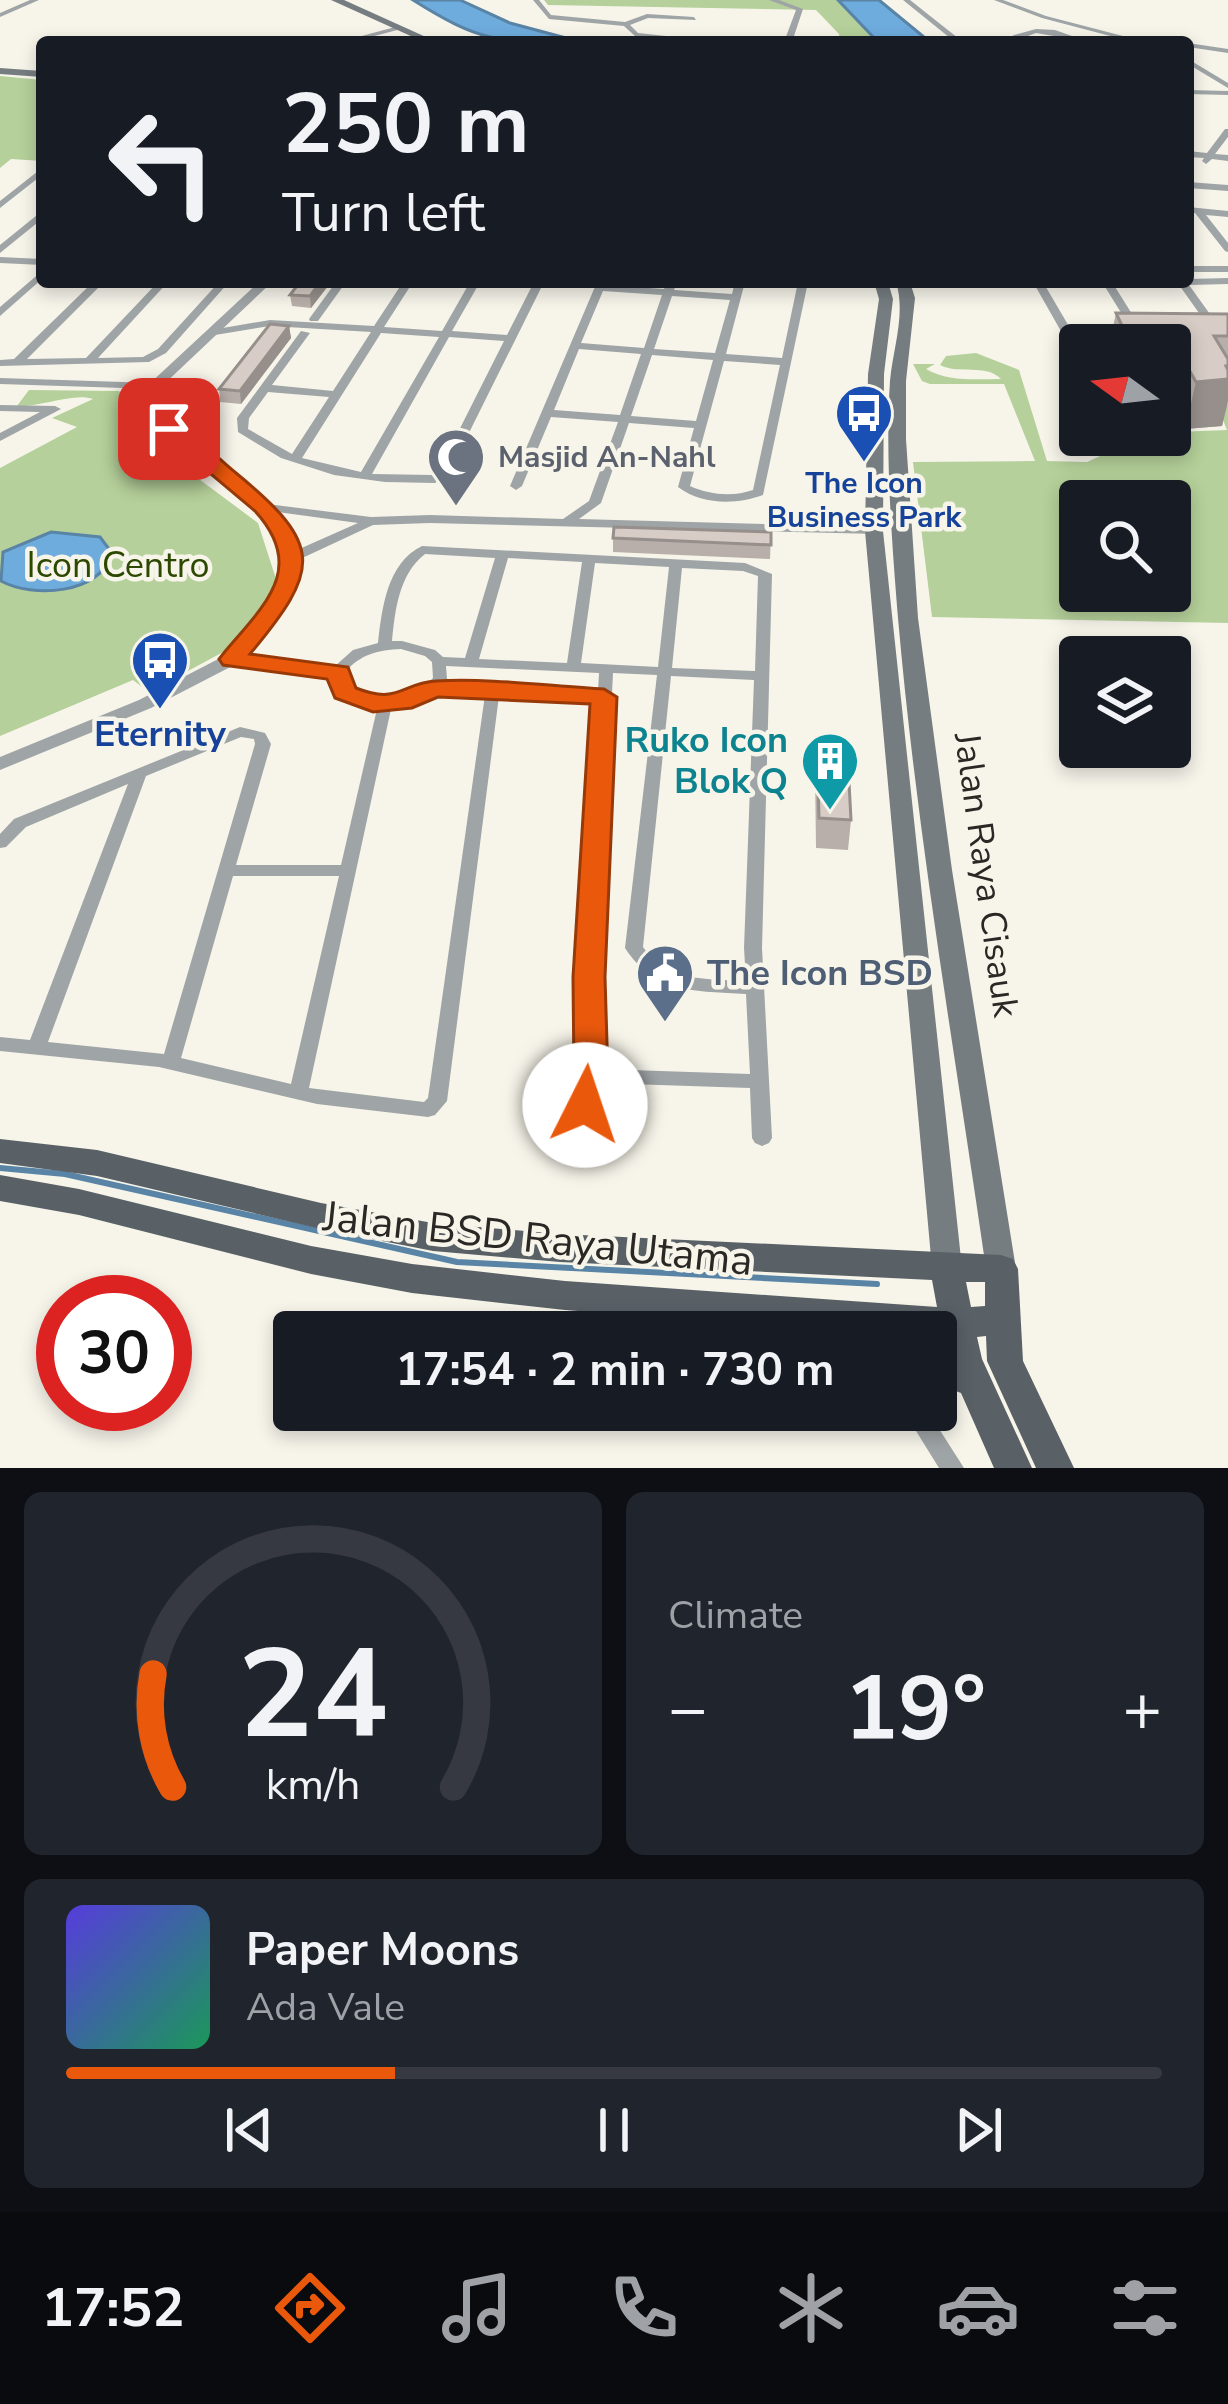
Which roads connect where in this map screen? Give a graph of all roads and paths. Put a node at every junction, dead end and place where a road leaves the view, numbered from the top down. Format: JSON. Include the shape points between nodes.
{"nodes":[{"id":1,"x":37,"y":0,"type":"edge"},
{"id":2,"x":336,"y":0,"type":"edge"},
{"id":3,"x":536,"y":0,"type":"edge"},
{"id":4,"x":772,"y":0,"type":"edge"},
{"id":5,"x":906,"y":0,"type":"edge"},
{"id":6,"x":997,"y":0,"type":"edge"},
{"id":7,"x":0,"y":15,"type":"edge"},
{"id":8,"x":694,"y":19,"type":"dead end"},
{"id":9,"x":626,"y":24,"type":"junction"},
{"id":10,"x":399,"y":28,"type":"junction"},
{"id":11,"x":367,"y":36,"type":"edge"},
{"id":12,"x":418,"y":36,"type":"edge"},
{"id":13,"x":656,"y":36,"type":"edge"},
{"id":14,"x":790,"y":36,"type":"edge"},
{"id":15,"x":951,"y":36,"type":"edge"},
{"id":16,"x":1029,"y":36,"type":"edge"},
{"id":17,"x":1068,"y":36,"type":"edge"},
{"id":18,"x":1119,"y":36,"type":"edge"},
{"id":19,"x":1194,"y":46,"type":"edge"},
{"id":20,"x":1226,"y":51,"type":"edge"},
{"id":21,"x":1194,"y":65,"type":"edge"},
{"id":22,"x":0,"y":73,"type":"edge"},
{"id":23,"x":36,"y":76,"type":"edge"},
{"id":24,"x":1228,"y":90,"type":"edge"},
{"id":25,"x":1194,"y":92,"type":"edge"},
{"id":26,"x":1228,"y":131,"type":"edge"},
{"id":27,"x":1194,"y":157,"type":"edge"},
{"id":28,"x":1207,"y":158,"type":"junction"},
{"id":29,"x":1228,"y":160,"type":"edge"},
{"id":30,"x":36,"y":176,"type":"edge"},
{"id":31,"x":1194,"y":188,"type":"edge"},
{"id":32,"x":1228,"y":191,"type":"edge"},
{"id":33,"x":0,"y":205,"type":"edge"},
{"id":34,"x":1194,"y":211,"type":"edge"},
{"id":35,"x":1228,"y":214,"type":"edge"},
{"id":36,"x":36,"y":219,"type":"edge"},
{"id":37,"x":1228,"y":249,"type":"edge"},
{"id":38,"x":0,"y":250,"type":"edge"},
{"id":39,"x":0,"y":260,"type":"edge"},
{"id":40,"x":36,"y":262,"type":"edge"},
{"id":41,"x":1194,"y":269,"type":"edge"},
{"id":42,"x":1228,"y":269,"type":"edge"},
{"id":43,"x":36,"y":280,"type":"edge"},
{"id":44,"x":1228,"y":281,"type":"edge"},
{"id":45,"x":1194,"y":282,"type":"edge"},
{"id":46,"x":92,"y":288,"type":"edge"},
{"id":47,"x":157,"y":288,"type":"edge"},
{"id":48,"x":218,"y":288,"type":"edge"},
{"id":49,"x":261,"y":288,"type":"edge"},
{"id":50,"x":337,"y":288,"type":"edge"},
{"id":51,"x":404,"y":288,"type":"edge"},
{"id":52,"x":472,"y":288,"type":"edge"},
{"id":53,"x":536,"y":288,"type":"edge"},
{"id":54,"x":600,"y":288,"type":"edge"},
{"id":55,"x":670,"y":288,"type":"edge"},
{"id":56,"x":677,"y":288,"type":"edge"},
{"id":57,"x":738,"y":288,"type":"edge"},
{"id":58,"x":802,"y":288,"type":"edge"},
{"id":59,"x":882,"y":288,"type":"edge"},
{"id":60,"x":905,"y":288,"type":"edge"},
{"id":61,"x":1041,"y":288,"type":"edge"},
{"id":62,"x":1111,"y":288,"type":"edge"},
{"id":63,"x":1189,"y":288,"type":"edge"},
{"id":64,"x":736,"y":297,"type":"junction"},
{"id":65,"x":246,"y":305,"type":"junction"},
{"id":66,"x":0,"y":313,"type":"edge"},
{"id":67,"x":314,"y":320,"type":"dead end"},
{"id":68,"x":270,"y":323,"type":"junction"},
{"id":69,"x":378,"y":328,"type":"junction"},
{"id":70,"x":215,"y":332,"type":"junction"},
{"id":71,"x":304,"y":333,"type":"dead end"},
{"id":72,"x":446,"y":334,"type":"junction"},
{"id":73,"x":509,"y":338,"type":"junction"},
{"id":74,"x":1204,"y":341,"type":"edge"},
{"id":75,"x":575,"y":346,"type":"junction"},
{"id":76,"x":0,"y":352,"type":"edge"},
{"id":77,"x":648,"y":352,"type":"junction"},
{"id":78,"x":720,"y":357,"type":"junction"},
{"id":79,"x":21,"y":359,"type":"junction"},
{"id":80,"x":89,"y":362,"type":"junction"},
{"id":81,"x":786,"y":362,"type":"junction"},
{"id":82,"x":0,"y":363,"type":"edge"},
{"id":83,"x":0,"y":381,"type":"edge"},
{"id":84,"x":154,"y":386,"type":"junction"},
{"id":85,"x":266,"y":388,"type":"junction"},
{"id":86,"x":338,"y":394,"type":"junction"},
{"id":87,"x":0,"y":408,"type":"edge"},
{"id":88,"x":547,"y":413,"type":"junction"},
{"id":89,"x":624,"y":419,"type":"junction"},
{"id":90,"x":701,"y":425,"type":"junction"},
{"id":91,"x":0,"y":439,"type":"edge"},
{"id":92,"x":295,"y":459,"type":"junction"},
{"id":93,"x":365,"y":476,"type":"junction"},
{"id":94,"x":515,"y":486,"type":"dead end"},
{"id":95,"x":595,"y":503,"type":"junction"},
{"id":96,"x":262,"y":506,"type":"junction"},
{"id":97,"x":371,"y":521,"type":"junction"},
{"id":98,"x":567,"y":522,"type":"junction"},
{"id":99,"x":626,"y":525,"type":"junction"},
{"id":100,"x":874,"y":531,"type":"junction"},
{"id":101,"x":502,"y":555,"type":"junction"},
{"id":102,"x":293,"y":557,"type":"junction"},
{"id":103,"x":589,"y":562,"type":"junction"},
{"id":104,"x":676,"y":565,"type":"junction"},
{"id":105,"x":385,"y":645,"type":"junction"},
{"id":106,"x":232,"y":659,"type":"junction"},
{"id":107,"x":439,"y":661,"type":"junction"},
{"id":108,"x":471,"y":662,"type":"junction"},
{"id":109,"x":573,"y":668,"type":"junction"},
{"id":110,"x":606,"y":670,"type":"junction"},
{"id":111,"x":338,"y":672,"type":"junction"},
{"id":112,"x":664,"y":672,"type":"junction"},
{"id":113,"x":762,"y":676,"type":"junction"},
{"id":114,"x":433,"y":688,"type":"junction"},
{"id":115,"x":492,"y":694,"type":"junction"},
{"id":116,"x":604,"y":697,"type":"junction"},
{"id":117,"x":385,"y":705,"type":"junction"},
{"id":118,"x":0,"y":764,"type":"edge"},
{"id":119,"x":140,"y":773,"type":"junction"},
{"id":120,"x":0,"y":843,"type":"edge"},
{"id":121,"x":226,"y":871,"type":"junction"},
{"id":122,"x":348,"y":871,"type":"junction"},
{"id":123,"x":753,"y":988,"type":"junction"},
{"id":124,"x":0,"y":1045,"type":"edge"},
{"id":125,"x":37,"y":1046,"type":"junction"},
{"id":126,"x":171,"y":1062,"type":"junction"},
{"id":127,"x":591,"y":1076,"type":"junction"},
{"id":128,"x":759,"y":1081,"type":"junction"},
{"id":129,"x":299,"y":1092,"type":"junction"},
{"id":130,"x":585,"y":1105,"type":"dead end"},
{"id":131,"x":762,"y":1138,"type":"dead end"},
{"id":132,"x":0,"y":1151,"type":"edge"},
{"id":133,"x":0,"y":1188,"type":"edge"},
{"id":134,"x":947,"y":1268,"type":"junction"},
{"id":135,"x":1001,"y":1269,"type":"junction"},
{"id":136,"x":732,"y":1311,"type":"edge"},
{"id":137,"x":946,"y":1311,"type":"edge"},
{"id":138,"x":1001,"y":1321,"type":"junction"},
{"id":139,"x":957,"y":1332,"type":"edge"},
{"id":140,"x":957,"y":1355,"type":"edge"},
{"id":141,"x":928,"y":1431,"type":"edge"},
{"id":142,"x":952,"y":1468,"type":"edge"},
{"id":143,"x":1013,"y":1468,"type":"edge"},
{"id":144,"x":1055,"y":1468,"type":"edge"}],
"edges":[{"from":1,"to":7,"type":"street"},
{"from":2,"to":10,"type":"main road"},
{"from":3,"to":9,"type":"street","via":[[549,17]]},
{"from":4,"to":14,"type":"street","via":[[800,9]]},
{"from":5,"to":15,"type":"street"},
{"from":6,"to":18,"type":"street"},
{"from":8,"to":9,"type":"street","via":[[647,16]]},
{"from":9,"to":13,"type":"street"},
{"from":10,"to":11,"type":"street"},
{"from":10,"to":12,"type":"main road"},
{"from":16,"to":17,"type":"street"},
{"from":19,"to":20,"type":"street"},
{"from":21,"to":24,"type":"street"},
{"from":22,"to":23,"type":"main road"},
{"from":24,"to":25,"type":"street"},
{"from":26,"to":28,"type":"street"},
{"from":27,"to":28,"type":"street"},
{"from":28,"to":29,"type":"street"},
{"from":30,"to":33,"type":"street"},
{"from":31,"to":32,"type":"street"},
{"from":34,"to":35,"type":"street"},
{"from":34,"to":37,"type":"street"},
{"from":36,"to":38,"type":"street"},
{"from":39,"to":40,"type":"street"},
{"from":41,"to":42,"type":"street"},
{"from":43,"to":66,"type":"street"},
{"from":44,"to":45,"type":"street"},
{"from":46,"to":79,"type":"street"},
{"from":47,"to":80,"type":"street"},
{"from":48,"to":80,"type":"street","via":[[154,356]]},
{"from":49,"to":65,"type":"street"},
{"from":50,"to":67,"type":"street"},
{"from":51,"to":69,"type":"street"},
{"from":52,"to":72,"type":"street"},
{"from":53,"to":73,"type":"street"},
{"from":54,"to":75,"type":"street"},
{"from":55,"to":77,"type":"street"},
{"from":56,"to":64,"type":"street"},
{"from":57,"to":64,"type":"street"},
{"from":58,"to":81,"type":"street"},
{"from":59,"to":100,"type":"main road","name":"Jalan Raya Cisauk"},
{"from":60,"to":135,"type":"main road","name":"Jalan Raya Cisauk","via":[[898,439],[908,618]]},
{"from":61,"to":62,"type":"street","via":[[1071,339],[1144,341]]},
{"from":63,"to":74,"type":"street","via":[[1224,341]]},
{"from":64,"to":78,"type":"street"},
{"from":65,"to":68,"type":"street"},
{"from":65,"to":70,"type":"street"},
{"from":68,"to":69,"type":"street"},
{"from":68,"to":70,"type":"street"},
{"from":69,"to":72,"type":"street"},
{"from":69,"to":86,"type":"street"},
{"from":70,"to":84,"type":"street"},
{"from":71,"to":85,"type":"street"},
{"from":72,"to":73,"type":"street"},
{"from":72,"to":93,"type":"street"},
{"from":73,"to":93,"type":"street","via":[[442,476]]},
{"from":75,"to":77,"type":"street"},
{"from":75,"to":88,"type":"street"},
{"from":76,"to":79,"type":"street"},
{"from":77,"to":78,"type":"street"},
{"from":77,"to":89,"type":"street"},
{"from":78,"to":81,"type":"street"},
{"from":78,"to":90,"type":"street"},
{"from":79,"to":80,"type":"street"},
{"from":79,"to":82,"type":"street"},
{"from":81,"to":90,"type":"street","via":[[758,494],[687,492]]},
{"from":83,"to":84,"type":"street"},
{"from":84,"to":96,"type":"street","via":[[169,429]]},
{"from":85,"to":86,"type":"street"},
{"from":85,"to":92,"type":"street","via":[[242,430]]},
{"from":86,"to":92,"type":"street"},
{"from":87,"to":91,"type":"street","via":[[55,410]]},
{"from":88,"to":89,"type":"street"},
{"from":88,"to":94,"type":"street"},
{"from":89,"to":90,"type":"street"},
{"from":89,"to":95,"type":"street"},
{"from":92,"to":93,"type":"street"},
{"from":95,"to":98,"type":"street"},
{"from":95,"to":99,"type":"street"},
{"from":96,"to":97,"type":"street"},
{"from":96,"to":102,"type":"street"},
{"from":97,"to":98,"type":"street"},
{"from":97,"to":102,"type":"street"},
{"from":98,"to":99,"type":"street"},
{"from":99,"to":100,"type":"street"},
{"from":100,"to":134,"type":"main road","name":"Jalan Raya Cisauk"},
{"from":101,"to":103,"type":"street"},
{"from":101,"to":105,"type":"street","via":[[413,554],[388,614]]},
{"from":101,"to":108,"type":"street"},
{"from":102,"to":106,"type":"street","via":[[275,608]]},
{"from":103,"to":104,"type":"street"},
{"from":103,"to":109,"type":"street"},
{"from":104,"to":112,"type":"street"},
{"from":104,"to":113,"type":"street","via":[[765,574]]},
{"from":105,"to":107,"type":"street","via":[[417,647]]},
{"from":105,"to":111,"type":"street","via":[[360,652]]},
{"from":106,"to":111,"type":"street"},
{"from":106,"to":118,"type":"street"},
{"from":107,"to":108,"type":"street"},
{"from":107,"to":114,"type":"street"},
{"from":108,"to":109,"type":"street"},
{"from":109,"to":110,"type":"street"},
{"from":110,"to":112,"type":"street"},
{"from":110,"to":116,"type":"street"},
{"from":111,"to":117,"type":"street","via":[[344,692]]},
{"from":112,"to":113,"type":"street"},
{"from":112,"to":123,"type":"street","via":[[634,948],[663,978]]},
{"from":113,"to":123,"type":"street"},
{"from":114,"to":115,"type":"street"},
{"from":114,"to":117,"type":"street"},
{"from":115,"to":116,"type":"street"},
{"from":115,"to":129,"type":"street","via":[[437,1101],[415,1112]]},
{"from":116,"to":127,"type":"street"},
{"from":117,"to":122,"type":"street"},
{"from":119,"to":120,"type":"street","via":[[20,823]]},
{"from":119,"to":121,"type":"street","via":[[240,732],[260,736]]},
{"from":119,"to":125,"type":"street"},
{"from":121,"to":122,"type":"street"},
{"from":121,"to":126,"type":"street"},
{"from":122,"to":129,"type":"street"},
{"from":123,"to":128,"type":"street"},
{"from":124,"to":125,"type":"street"},
{"from":125,"to":126,"type":"street"},
{"from":126,"to":129,"type":"street"},
{"from":127,"to":128,"type":"street"},
{"from":127,"to":130,"type":"street"},
{"from":128,"to":131,"type":"street"},
{"from":132,"to":134,"type":"main road","name":"Jalan BSD Raya Utama","via":[[97,1163],[433,1237]]},
{"from":133,"to":136,"type":"main road","name":"Jalan BSD Raya Utama","via":[[412,1278]]},
{"from":134,"to":135,"type":"main road","name":"Jalan BSD Raya Utama"},
{"from":134,"to":137,"type":"main road","name":"Jalan Raya Cisauk"},
{"from":135,"to":138,"type":"main road","name":"Jalan Raya Cisauk"},
{"from":138,"to":139,"type":"main road","name":"Jalan BSD Raya Utama"},
{"from":138,"to":144,"type":"main road","name":"Jalan Raya Cisauk","via":[[1012,1380]]},
{"from":140,"to":143,"type":"main road","name":"Jalan Raya Cisauk"},
{"from":141,"to":142,"type":"street"}]}
